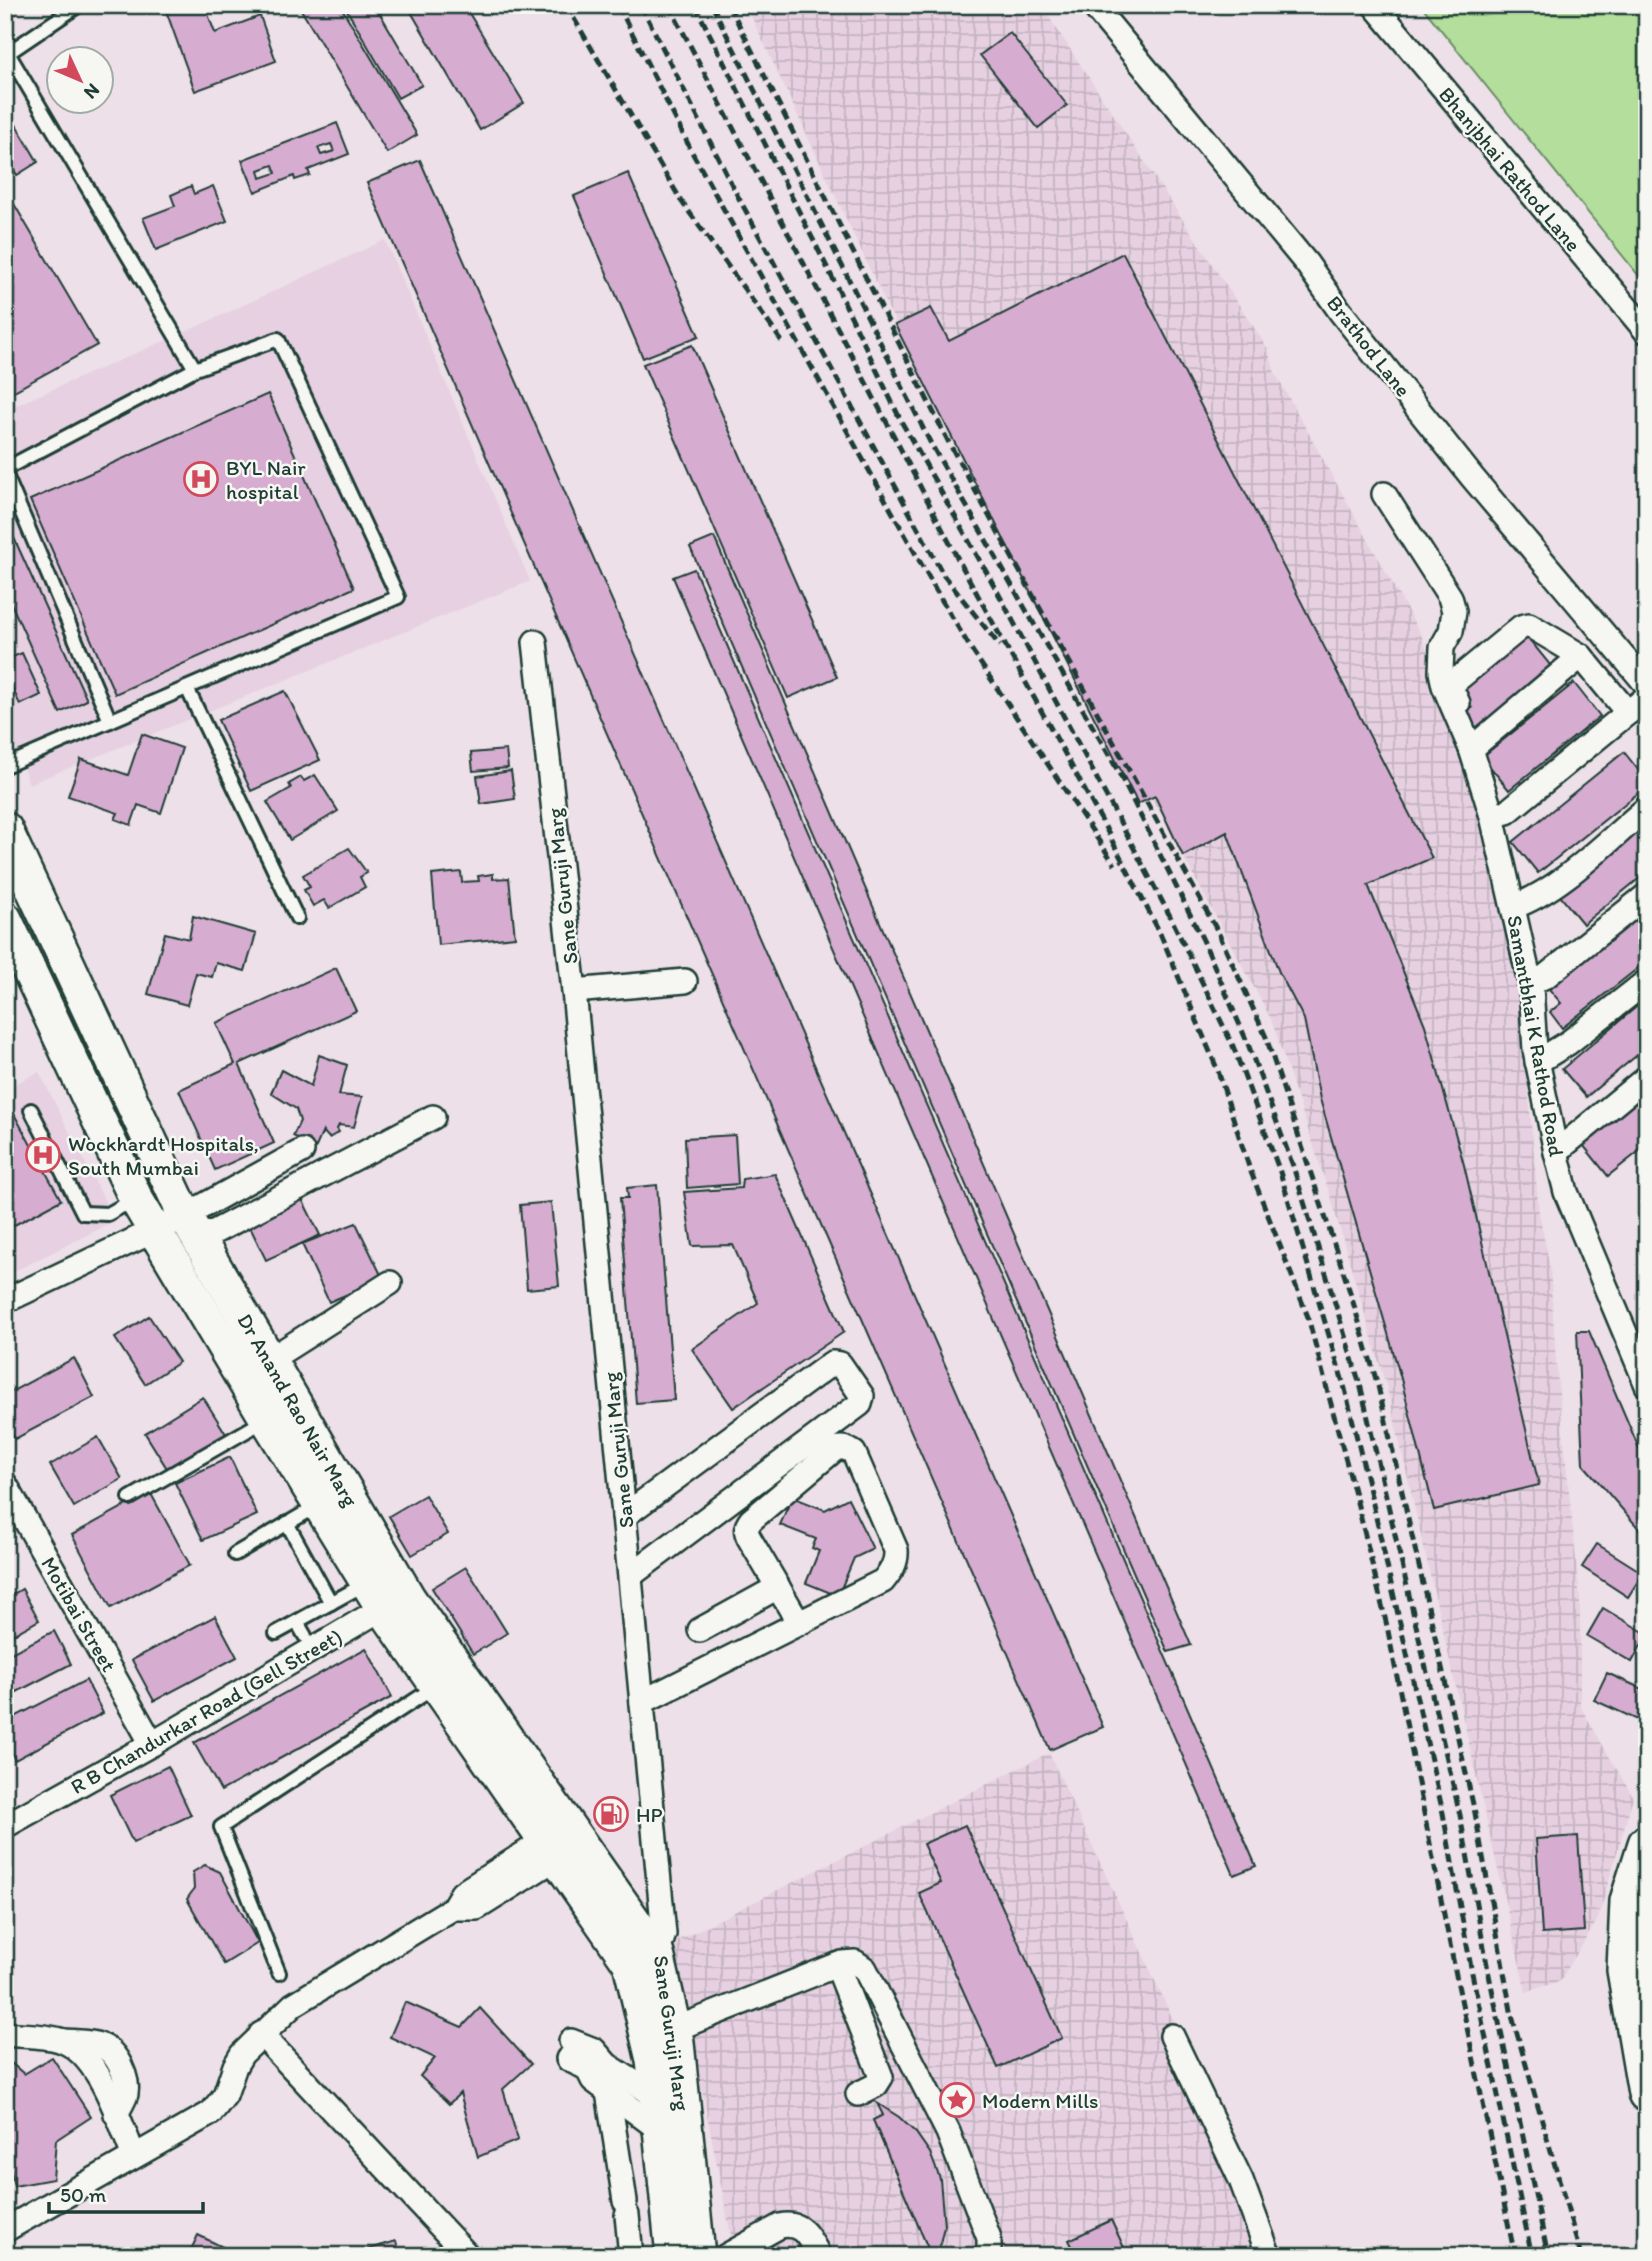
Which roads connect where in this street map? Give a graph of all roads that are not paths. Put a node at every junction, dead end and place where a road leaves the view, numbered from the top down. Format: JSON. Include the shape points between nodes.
{"nodes":[{"id":1,"x":79,"y":5,"type":"edge"},
{"id":2,"x":1374,"y":5,"type":"edge"},
{"id":3,"x":1094,"y":6,"type":"edge"},
{"id":4,"x":7,"y":54,"type":"edge"},
{"id":5,"x":1647,"y":332,"type":"edge"},
{"id":6,"x":195,"y":369,"type":"junction"},
{"id":7,"x":5,"y":471,"type":"edge"},
{"id":8,"x":1384,"y":494,"type":"dead end"},
{"id":9,"x":535,"y":642,"type":"dead end"},
{"id":10,"x":1581,"y":656,"type":"junction"},
{"id":11,"x":1647,"y":685,"type":"edge"},
{"id":12,"x":187,"y":688,"type":"junction"},
{"id":13,"x":1647,"y":697,"type":"edge"},
{"id":14,"x":1628,"y":713,"type":"junction"},
{"id":15,"x":110,"y":721,"type":"junction"},
{"id":16,"x":1475,"y":745,"type":"junction"},
{"id":17,"x":5,"y":766,"type":"edge"},
{"id":18,"x":1647,"y":808,"type":"edge"},
{"id":19,"x":1492,"y":816,"type":"junction"},
{"id":20,"x":5,"y":829,"type":"edge"},
{"id":21,"x":1647,"y":895,"type":"edge"},
{"id":22,"x":1513,"y":907,"type":"junction"},
{"id":23,"x":297,"y":918,"type":"dead end"},
{"id":24,"x":5,"y":919,"type":"edge"},
{"id":25,"x":685,"y":981,"type":"dead end"},
{"id":26,"x":1647,"y":981,"type":"edge"},
{"id":27,"x":1530,"y":983,"type":"junction"},
{"id":28,"x":574,"y":991,"type":"junction"},
{"id":29,"x":1537,"y":1062,"type":"junction"},
{"id":30,"x":1647,"y":1077,"type":"edge"},
{"id":31,"x":31,"y":1110,"type":"dead end"},
{"id":32,"x":433,"y":1117,"type":"dead end"},
{"id":33,"x":302,"y":1152,"type":"dead end"},
{"id":34,"x":1556,"y":1152,"type":"junction"},
{"id":35,"x":136,"y":1199,"type":"junction"},
{"id":36,"x":192,"y":1228,"type":"junction"},
{"id":37,"x":155,"y":1229,"type":"junction"},
{"id":38,"x":390,"y":1283,"type":"dead end"},
{"id":39,"x":5,"y":1301,"type":"edge"},
{"id":40,"x":269,"y":1360,"type":"junction"},
{"id":41,"x":1647,"y":1385,"type":"edge"},
{"id":42,"x":267,"y":1419,"type":"junction"},
{"id":43,"x":5,"y":1484,"type":"edge"},
{"id":44,"x":130,"y":1498,"type":"dead end"},
{"id":45,"x":320,"y":1505,"type":"junction"},
{"id":46,"x":624,"y":1516,"type":"junction"},
{"id":47,"x":288,"y":1523,"type":"junction"},
{"id":48,"x":234,"y":1554,"type":"dead end"},
{"id":49,"x":631,"y":1575,"type":"junction"},
{"id":50,"x":778,"y":1587,"type":"junction"},
{"id":51,"x":386,"y":1595,"type":"junction"},
{"id":52,"x":331,"y":1603,"type":"junction"},
{"id":53,"x":297,"y":1622,"type":"junction"},
{"id":54,"x":799,"y":1623,"type":"junction"},
{"id":55,"x":700,"y":1630,"type":"dead end"},
{"id":56,"x":276,"y":1633,"type":"dead end"},
{"id":57,"x":305,"y":1636,"type":"dead end"},
{"id":58,"x":436,"y":1686,"type":"junction"},
{"id":59,"x":642,"y":1702,"type":"junction"},
{"id":60,"x":152,"y":1744,"type":"junction"},
{"id":61,"x":5,"y":1826,"type":"edge"},
{"id":62,"x":1647,"y":1844,"type":"edge"},
{"id":63,"x":560,"y":1847,"type":"junction"},
{"id":64,"x":644,"y":1959,"type":"junction"},
{"id":65,"x":837,"y":1965,"type":"junction"},
{"id":66,"x":279,"y":1973,"type":"dead end"},
{"id":67,"x":5,"y":2034,"type":"edge"},
{"id":68,"x":261,"y":2034,"type":"junction"},
{"id":69,"x":662,"y":2034,"type":"junction"},
{"id":70,"x":1172,"y":2036,"type":"dead end"},
{"id":71,"x":1641,"y":2036,"type":"edge"},
{"id":72,"x":608,"y":2092,"type":"junction"},
{"id":73,"x":858,"y":2094,"type":"dead end"},
{"id":74,"x":1647,"y":2094,"type":"edge"},
{"id":75,"x":657,"y":2097,"type":"junction"},
{"id":76,"x":660,"y":2130,"type":"junction"},
{"id":77,"x":134,"y":2157,"type":"junction"},
{"id":78,"x":5,"y":2230,"type":"edge"},
{"id":79,"x":468,"y":2256,"type":"edge"},
{"id":80,"x":631,"y":2256,"type":"edge"},
{"id":81,"x":673,"y":2256,"type":"edge"},
{"id":82,"x":698,"y":2256,"type":"edge"},
{"id":83,"x":726,"y":2256,"type":"edge"},
{"id":84,"x":819,"y":2256,"type":"edge"},
{"id":85,"x":985,"y":2256,"type":"edge"},
{"id":86,"x":1269,"y":2256,"type":"edge"}],
"edges":[{"from":1,"to":4,"type":"lane"},
{"from":2,"to":5,"type":"street","name":"Bhanjbhai Rathod Lane"},
{"from":3,"to":11,"type":"street","name":"Brathod Lane","via":[[1307,264],[1472,477]]},
{"from":4,"to":6,"type":"lane"},
{"from":6,"to":7,"type":"lane"},
{"from":6,"to":12,"type":"lane","via":[[278,338],[398,597]]},
{"from":7,"to":15,"type":"lane"},
{"from":8,"to":16,"type":"street","name":"Samantbhai K Rathod Road","via":[[1450,597],[1454,611],[1442,647],[1441,672]]},
{"from":9,"to":28,"type":"street","name":"Sane Guruji Marg"},
{"from":10,"to":14,"type":"street"},
{"from":10,"to":16,"type":"street"},
{"from":10,"to":16,"type":"street","via":[[1529,625],[1453,683]]},
{"from":12,"to":15,"type":"lane"},
{"from":12,"to":23,"type":"lane"},
{"from":13,"to":14,"type":"street"},
{"from":14,"to":19,"type":"street","via":[[1507,812]]},
{"from":15,"to":17,"type":"lane"},
{"from":16,"to":19,"type":"street","name":"Samantbhai K Rathod Road"},
{"from":18,"to":22,"type":"street","via":[[1551,888]]},
{"from":19,"to":22,"type":"street","name":"Samantbhai K Rathod Road"},
{"from":20,"to":36,"type":"main road","name":"Dr Anand Rao Nair Marg"},
{"from":21,"to":27,"type":"street","via":[[1546,976]]},
{"from":22,"to":27,"type":"street","name":"Samantbhai K Rathod Road"},
{"from":24,"to":35,"type":"main road","name":"Dr Anand Rao Nair Marg"},
{"from":25,"to":28,"type":"street"},
{"from":26,"to":29,"type":"street"},
{"from":27,"to":29,"type":"street","name":"Samantbhai K Rathod Road"},
{"from":28,"to":46,"type":"street","name":"Sane Guruji Marg"},
{"from":29,"to":34,"type":"street","name":"Samantbhai K Rathod Road"},
{"from":30,"to":34,"type":"street"},
{"from":31,"to":35,"type":"lane","via":[[83,1213],[108,1214]]},
{"from":32,"to":36,"type":"street"},
{"from":33,"to":36,"type":"street"},
{"from":34,"to":41,"type":"street","name":"Samantbhai K Rathod Road","via":[[1566,1192]]},
{"from":35,"to":37,"type":"main road","name":"Dr Anand Rao Nair Marg"},
{"from":36,"to":37,"type":"street"},
{"from":36,"to":40,"type":"main road","name":"Dr Anand Rao Nair Marg"},
{"from":37,"to":39,"type":"street"},
{"from":37,"to":42,"type":"main road","name":"Dr Anand Rao Nair Marg"},
{"from":38,"to":40,"type":"street"},
{"from":40,"to":51,"type":"main road","name":"Dr Anand Rao Nair Marg"},
{"from":42,"to":44,"type":"lane"},
{"from":42,"to":45,"type":"main road","name":"Dr Anand Rao Nair Marg"},
{"from":43,"to":60,"type":"street","name":"Motibai Street"},
{"from":45,"to":47,"type":"lane"},
{"from":45,"to":51,"type":"main road","name":"Dr Anand Rao Nair Marg"},
{"from":46,"to":49,"type":"street","name":"Sane Guruji Marg"},
{"from":46,"to":49,"type":"street","via":[[832,1363],[840,1364],[862,1396],[860,1404]]},
{"from":47,"to":48,"type":"lane"},
{"from":47,"to":52,"type":"lane"},
{"from":49,"to":59,"type":"street","name":"Sane Guruji Marg"},
{"from":50,"to":54,"type":"street"},
{"from":50,"to":54,"type":"street","via":[[749,1538],[747,1526],[835,1449],[849,1449],[897,1559],[883,1581]]},
{"from":50,"to":55,"type":"street"},
{"from":51,"to":52,"type":"lane"},
{"from":51,"to":58,"type":"main road","name":"Dr Anand Rao Nair Marg"},
{"from":51,"to":60,"type":"street","name":"R B Chandurkar Road (Gell Street)"},
{"from":51,"to":63,"type":"main road","name":"Dr Anand Rao Nair Marg"},
{"from":52,"to":53,"type":"lane"},
{"from":53,"to":56,"type":"lane"},
{"from":53,"to":57,"type":"lane"},
{"from":54,"to":59,"type":"street"},
{"from":58,"to":63,"type":"main road","name":"Dr Anand Rao Nair Marg"},
{"from":58,"to":66,"type":"lane","via":[[221,1827]]},
{"from":59,"to":64,"type":"street","name":"Sane Guruji Marg","via":[[664,1934]]},
{"from":60,"to":61,"type":"street","name":"R B Chandurkar Road (Gell Street)"},
{"from":62,"to":71,"type":"main road","via":[[1629,1901],[1626,1970]]},
{"from":63,"to":64,"type":"main road","name":"Dr Anand Rao Nair Marg"},
{"from":63,"to":68,"type":"street","via":[[477,1908],[453,1908],[293,2005]]},
{"from":64,"to":69,"type":"main road","name":"Sane Guruji Marg"},
{"from":65,"to":69,"type":"street"},
{"from":65,"to":73,"type":"street","via":[[881,2077]]},
{"from":65,"to":85,"type":"street","via":[[855,1962],[865,1969],[948,2132],[989,2238]]},
{"from":67,"to":77,"type":"street","via":[[60,2040],[79,2051],[104,2085]]},
{"from":68,"to":77,"type":"street","via":[[242,2054],[225,2095],[211,2112]]},
{"from":68,"to":79,"type":"street"},
{"from":69,"to":75,"type":"main road","name":"Sane Guruji Marg"},
{"from":69,"to":82,"type":"main road","name":"Sane Guruji Marg"},
{"from":70,"to":86,"type":"street","via":[[1241,2180]]},
{"from":71,"to":74,"type":"main road"},
{"from":72,"to":75,"type":"street","via":[[569,2050],[594,2050],[607,2065]]},
{"from":72,"to":76,"type":"street"},
{"from":72,"to":80,"type":"street"},
{"from":75,"to":76,"type":"main road","name":"Sane Guruji Marg"},
{"from":76,"to":81,"type":"main road","name":"Sane Guruji Marg"},
{"from":77,"to":78,"type":"street"},
{"from":83,"to":84,"type":"street","via":[[789,2224],[807,2234]]}]}
